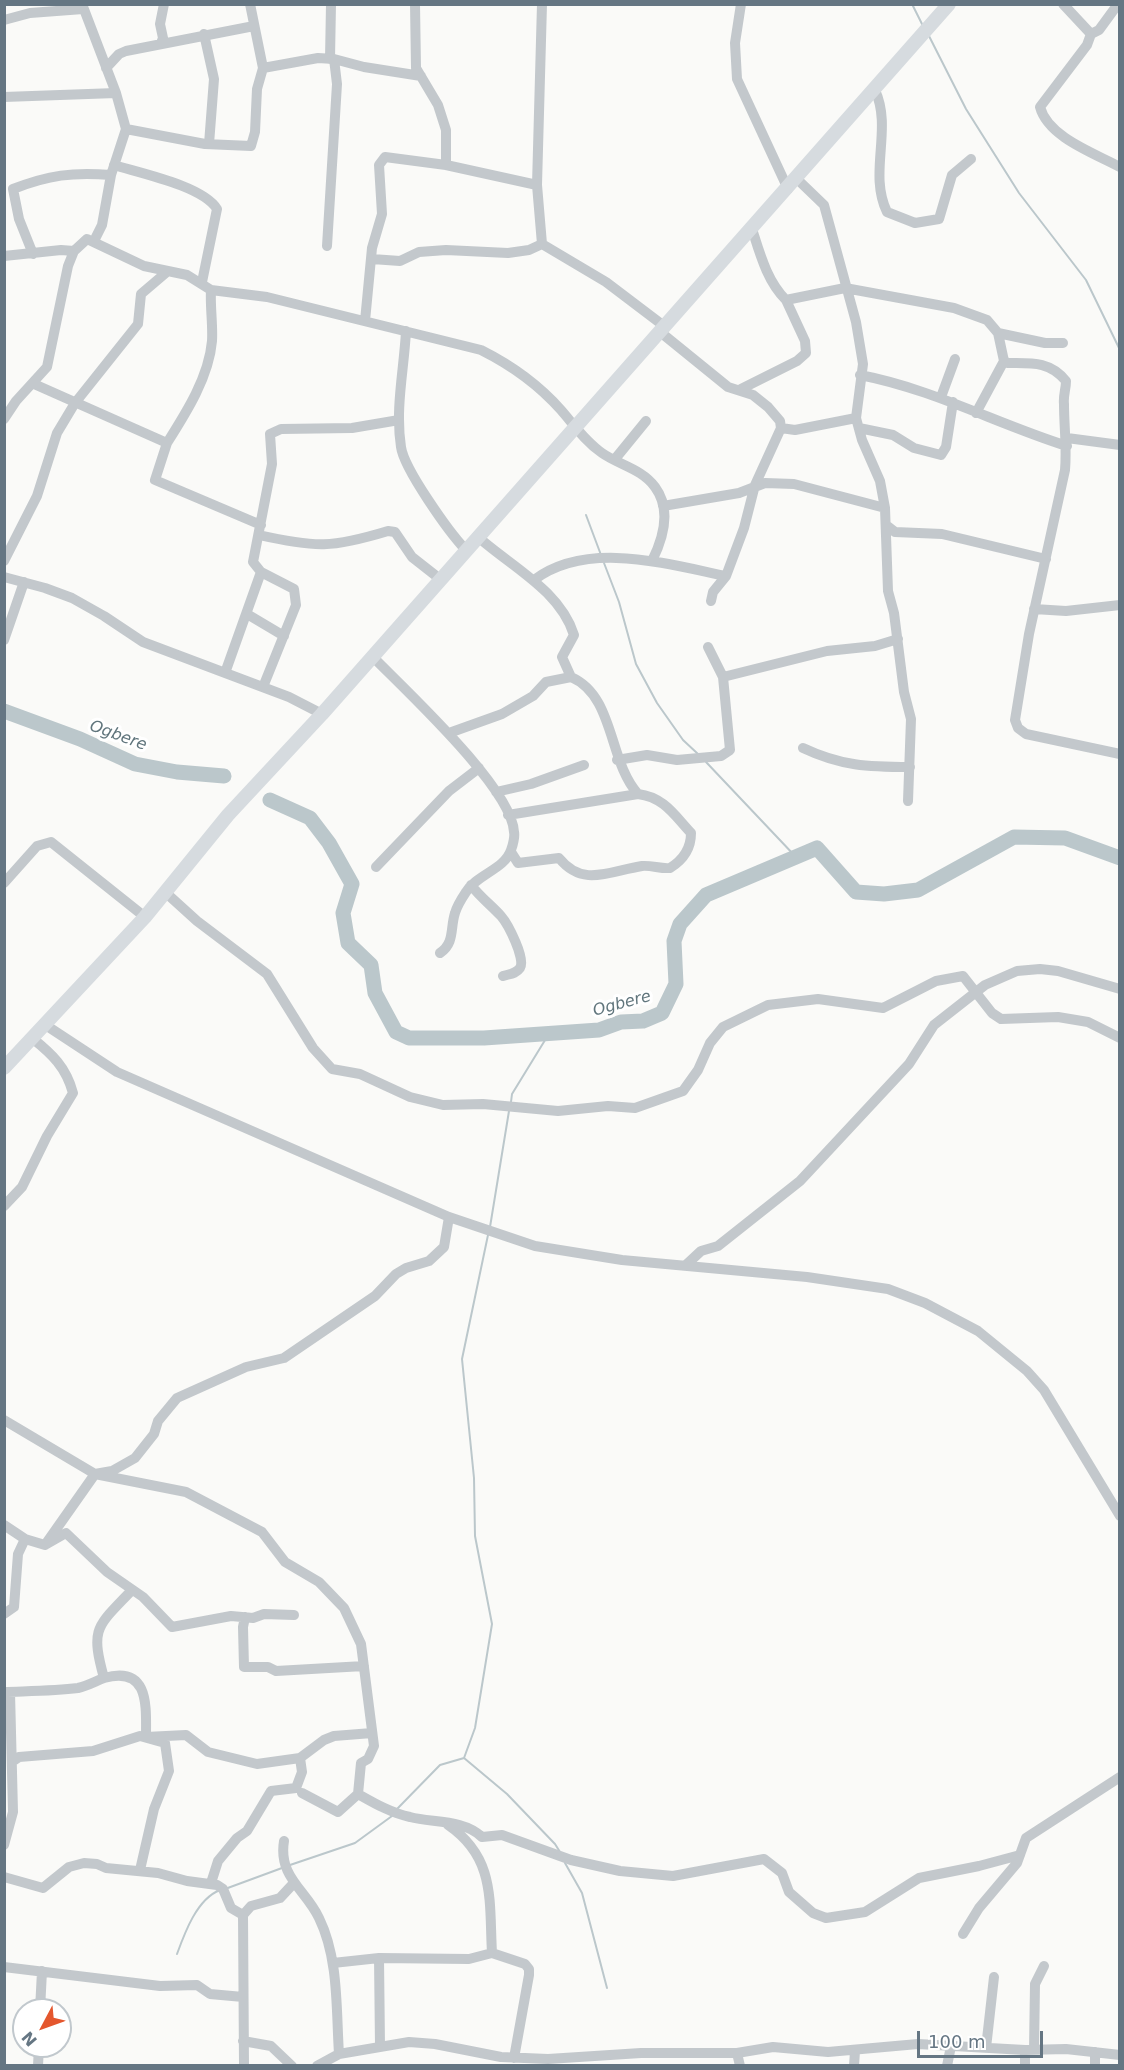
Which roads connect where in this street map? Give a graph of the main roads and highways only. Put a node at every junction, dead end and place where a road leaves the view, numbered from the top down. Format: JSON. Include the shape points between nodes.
{"nodes":[{"id":1,"x":949,"y":4,"type":"edge"},
{"id":2,"x":4,"y":1068,"type":"edge"}],
"edges":[{"from":1,"to":2,"type":"main road","via":[[322,714],[228,815],[145,917]]}]}
